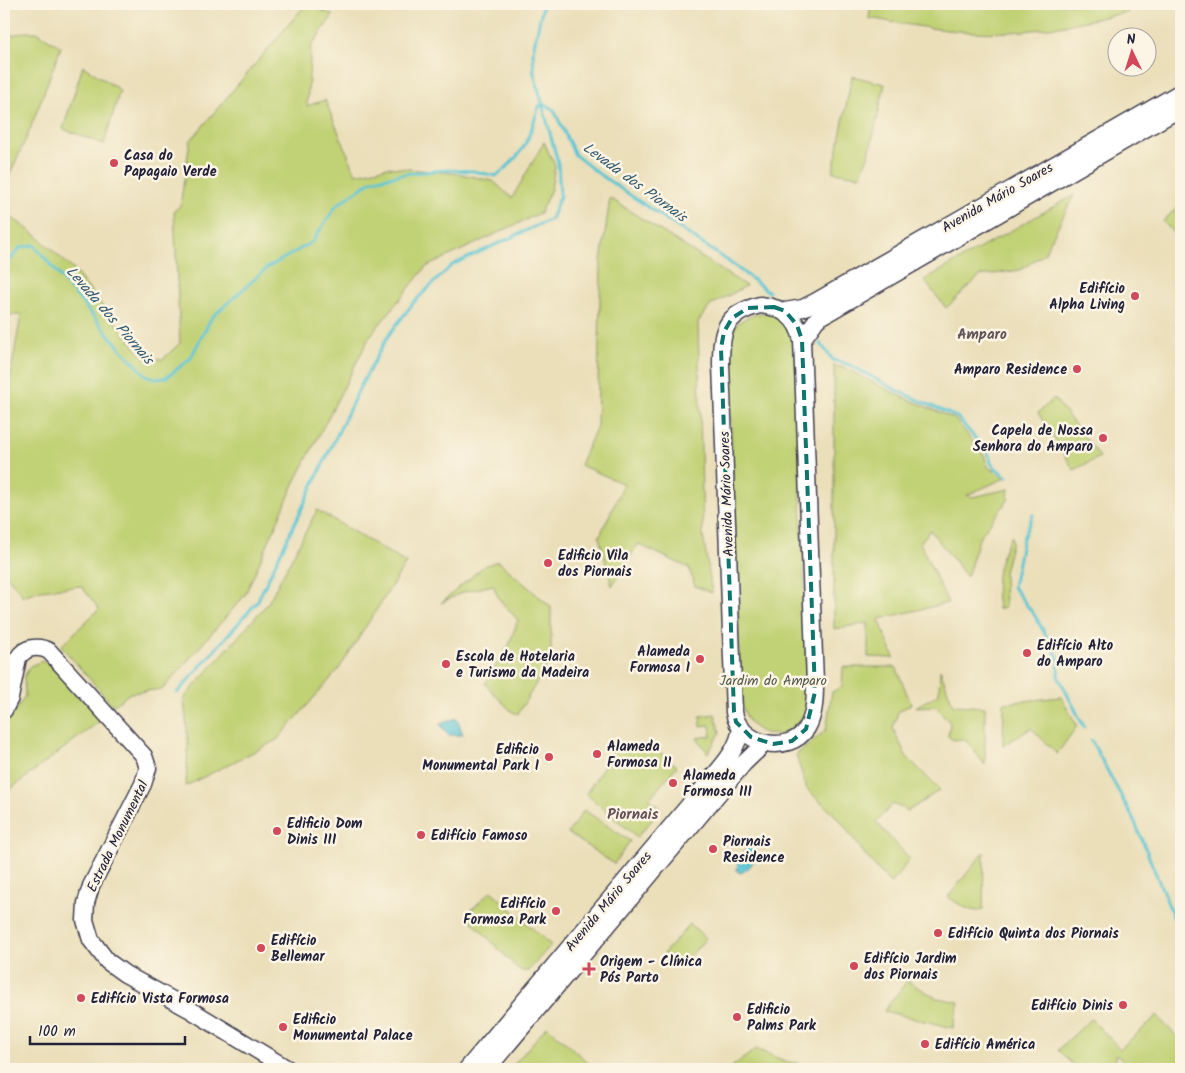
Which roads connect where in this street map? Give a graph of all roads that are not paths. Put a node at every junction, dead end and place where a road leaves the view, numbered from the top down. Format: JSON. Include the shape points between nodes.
{"nodes":[{"id":1,"x":1181,"y":92,"type":"edge"},
{"id":2,"x":1181,"y":108,"type":"edge"},
{"id":3,"x":785,"y":311,"type":"junction"},
{"id":4,"x":802,"y":340,"type":"junction"},
{"id":5,"x":4,"y":710,"type":"edge"},
{"id":6,"x":741,"y":727,"type":"junction"},
{"id":7,"x":765,"y":744,"type":"junction"},
{"id":8,"x":288,"y":1069,"type":"edge"},
{"id":9,"x":467,"y":1069,"type":"edge"},
{"id":10,"x":487,"y":1069,"type":"edge"}],
"edges":[{"from":1,"to":3,"type":"main road","name":"Avenida Mário Soares","via":[[815,302]]},
{"from":2,"to":4,"type":"main road","name":"Avenida Mário Soares","via":[[817,319]]},
{"from":3,"to":4,"type":"main road","via":[[797,325]]},
{"from":3,"to":6,"type":"main road","name":"Avenida Mário Soares","via":[[760,305],[739,312],[726,325],[721,348],[733,701]]},
{"from":4,"to":7,"type":"main road","via":[[814,709],[800,736],[792,741]]},
{"from":5,"to":8,"type":"main road","name":"Estrada Monumental","via":[[10,698],[18,658],[29,649],[43,648],[144,756],[148,768],[144,784],[96,875],[86,903],[85,920],[91,940],[102,956],[125,974]]},
{"from":6,"to":7,"type":"main road"},
{"from":6,"to":9,"type":"main road","name":"Avenida Mário Soares","via":[[738,742],[711,778]]},
{"from":7,"to":10,"type":"main road","name":"Avenida Mário Soares","via":[[744,763]]}]}
